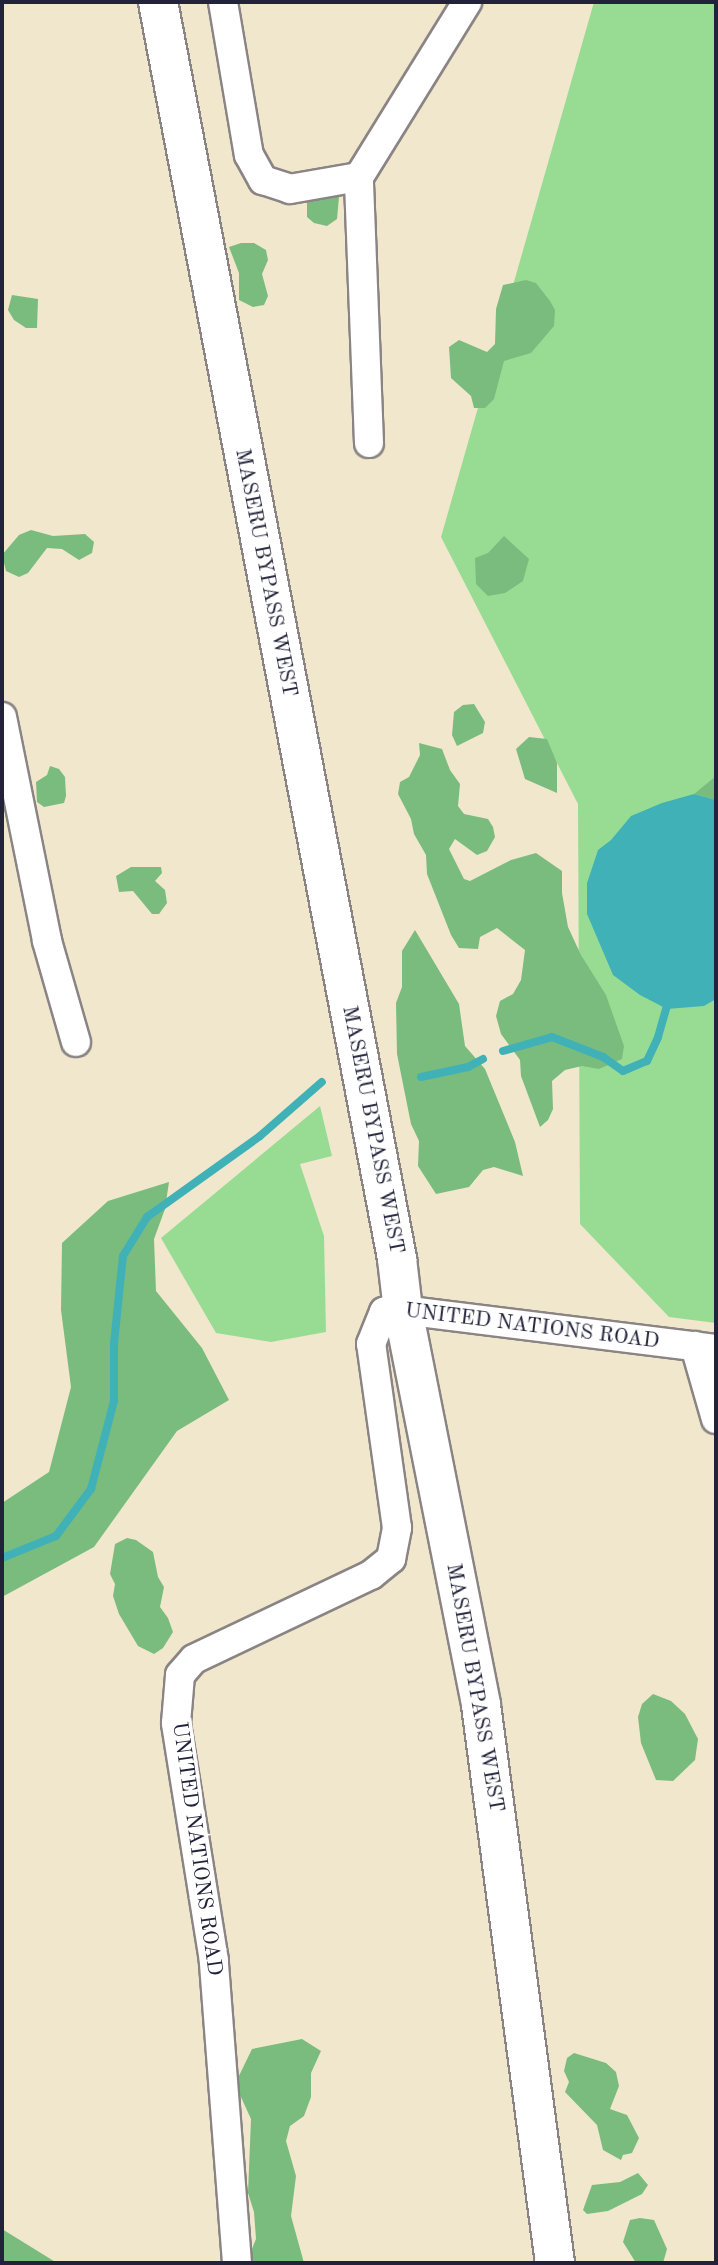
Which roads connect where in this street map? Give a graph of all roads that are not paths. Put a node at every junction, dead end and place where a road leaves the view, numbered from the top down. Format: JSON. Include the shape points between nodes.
{"nodes":[{"id":1,"x":158,"y":2,"type":"edge"},
{"id":2,"x":223,"y":2,"type":"edge"},
{"id":3,"x":467,"y":2,"type":"edge"},
{"id":4,"x":359,"y":177,"type":"junction"},
{"id":5,"x":369,"y":443,"type":"dead end"},
{"id":6,"x":2,"y":718,"type":"edge"},
{"id":7,"x":76,"y":1042,"type":"dead end"},
{"id":8,"x":403,"y":1310,"type":"junction"},
{"id":9,"x":706,"y":1348,"type":"edge"},
{"id":10,"x":716,"y":1419,"type":"edge"},
{"id":11,"x":237,"y":2263,"type":"edge"},
{"id":12,"x":555,"y":2263,"type":"edge"}],
"edges":[{"from":1,"to":8,"type":"main road","name":"MASERU BYPASS WEST"},
{"from":2,"to":4,"type":"street","via":[[249,155],[263,180],[290,189]]},
{"from":3,"to":4,"type":"street"},
{"from":4,"to":5,"type":"street"},
{"from":6,"to":7,"type":"street","via":[[47,941]]},
{"from":8,"to":9,"type":"street","name":"UNITED NATIONS ROAD"},
{"from":8,"to":11,"type":"street","name":"UNITED NATIONS ROAD","via":[[384,1312],[371,1344],[397,1528],[391,1559],[359,1581],[194,1659],[180,1675],[176,1723],[214,1961]]},
{"from":8,"to":12,"type":"main road","name":"MASERU BYPASS WEST","via":[[481,1705]]},
{"from":9,"to":10,"type":"street"}]}
